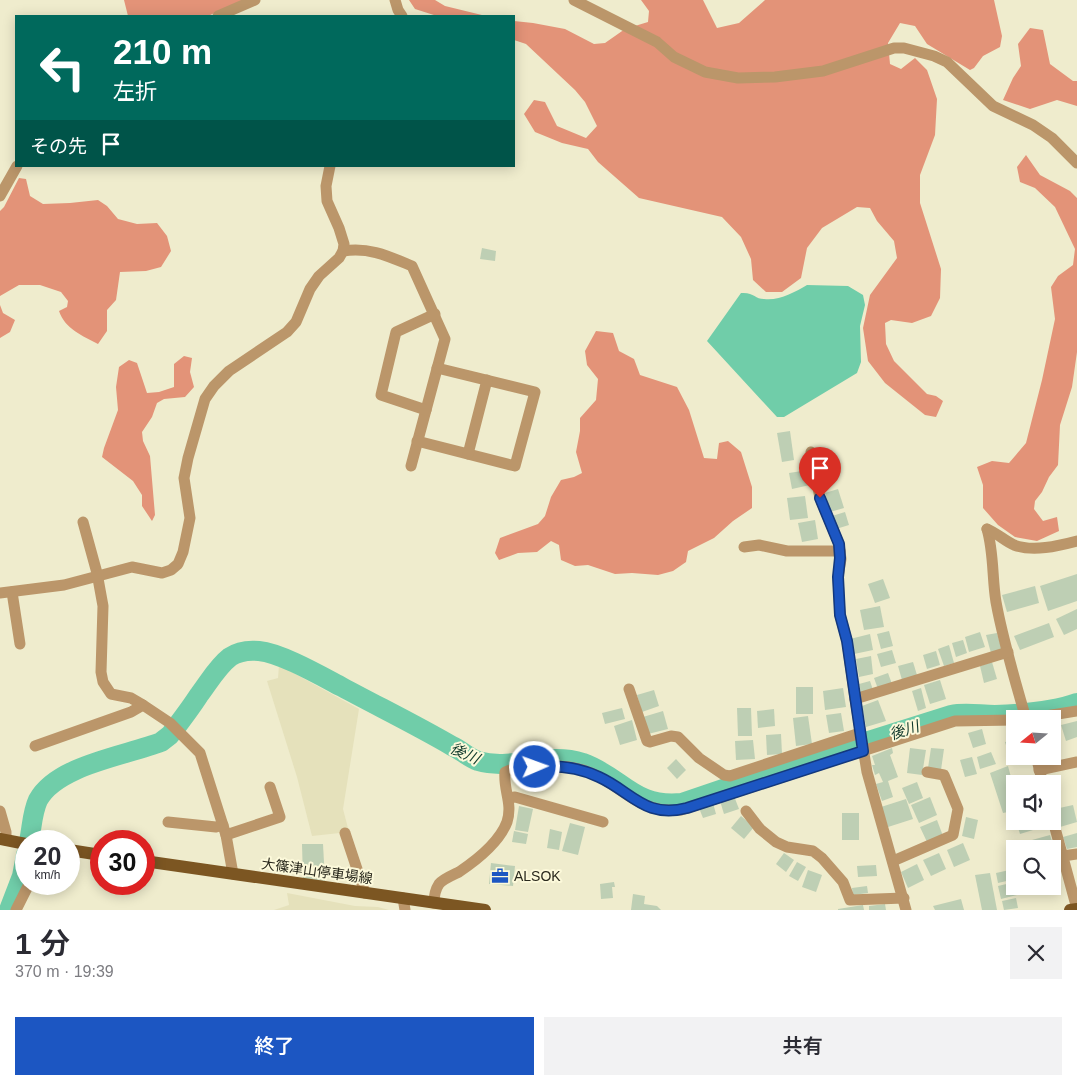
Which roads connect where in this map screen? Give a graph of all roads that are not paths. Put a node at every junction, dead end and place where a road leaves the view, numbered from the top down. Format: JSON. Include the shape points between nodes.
{"nodes":[{"id":1,"x":255,"y":0,"type":"edge"},
{"id":2,"x":395,"y":0,"type":"edge"},
{"id":3,"x":574,"y":0,"type":"edge"},
{"id":4,"x":220,"y":15,"type":"edge"},
{"id":5,"x":401,"y":15,"type":"edge"},
{"id":6,"x":1077,"y":163,"type":"edge"},
{"id":7,"x":16,"y":167,"type":"edge"},
{"id":8,"x":330,"y":167,"type":"edge"},
{"id":9,"x":0,"y":196,"type":"edge"},
{"id":10,"x":344,"y":251,"type":"junction"},
{"id":11,"x":435,"y":314,"type":"junction"},
{"id":12,"x":438,"y":368,"type":"junction"},
{"id":13,"x":487,"y":380,"type":"junction"},
{"id":14,"x":426,"y":410,"type":"junction"},
{"id":15,"x":417,"y":441,"type":"junction"},
{"id":16,"x":811,"y":452,"type":"dead end"},
{"id":17,"x":468,"y":454,"type":"junction"},
{"id":18,"x":410,"y":466,"type":"dead end"},
{"id":19,"x":83,"y":522,"type":"dead end"},
{"id":20,"x":1077,"y":542,"type":"edge"},
{"id":21,"x":744,"y":547,"type":"dead end"},
{"id":22,"x":840,"y":551,"type":"junction"},
{"id":23,"x":96,"y":577,"type":"junction"},
{"id":24,"x":12,"y":592,"type":"junction"},
{"id":25,"x":0,"y":593,"type":"edge"},
{"id":26,"x":20,"y":644,"type":"dead end"},
{"id":27,"x":1008,"y":652,"type":"junction"},
{"id":28,"x":629,"y":689,"type":"dead end"},
{"id":29,"x":855,"y":699,"type":"junction"},
{"id":30,"x":143,"y":705,"type":"junction"},
{"id":31,"x":1022,"y":710,"type":"edge"},
{"id":32,"x":1077,"y":711,"type":"edge"},
{"id":33,"x":1061,"y":712,"type":"edge"},
{"id":34,"x":1006,"y":717,"type":"edge"},
{"id":35,"x":862,"y":743,"type":"junction"},
{"id":36,"x":35,"y":746,"type":"dead end"},
{"id":37,"x":1077,"y":762,"type":"edge"},
{"id":38,"x":1038,"y":765,"type":"edge"},
{"id":39,"x":1039,"y":770,"type":"junction"},
{"id":40,"x":927,"y":772,"type":"dead end"},
{"id":41,"x":1040,"y":775,"type":"edge"},
{"id":42,"x":270,"y":787,"type":"dead end"},
{"id":43,"x":509,"y":798,"type":"junction"},
{"id":44,"x":746,"y":811,"type":"dead end"},
{"id":45,"x":0,"y":812,"type":"edge"},
{"id":46,"x":168,"y":822,"type":"dead end"},
{"id":47,"x":603,"y":822,"type":"dead end"},
{"id":48,"x":225,"y":830,"type":"junction"},
{"id":49,"x":1056,"y":830,"type":"edge"},
{"id":50,"x":345,"y":833,"type":"dead end"},
{"id":51,"x":3,"y":840,"type":"edge"},
{"id":52,"x":1077,"y":854,"type":"edge"},
{"id":53,"x":1063,"y":856,"type":"junction"},
{"id":54,"x":893,"y":861,"type":"junction"},
{"id":55,"x":155,"y":863,"type":"edge"},
{"id":56,"x":233,"y":874,"type":"junction"},
{"id":57,"x":365,"y":893,"type":"junction"},
{"id":58,"x":24,"y":895,"type":"edge"},
{"id":59,"x":904,"y":898,"type":"junction"},
{"id":60,"x":434,"y":903,"type":"junction"},
{"id":61,"x":404,"y":904,"type":"edge"},
{"id":62,"x":1077,"y":909,"type":"edge"},
{"id":63,"x":16,"y":910,"type":"edge"},
{"id":64,"x":486,"y":910,"type":"edge"},
{"id":65,"x":906,"y":910,"type":"edge"},
{"id":66,"x":1070,"y":910,"type":"edge"}],
"edges":[{"from":1,"to":4,"type":"street"},
{"from":2,"to":5,"type":"street"},
{"from":3,"to":6,"type":"street","via":[[657,42],[674,57],[705,72],[738,78],[823,71],[894,48],[934,56],[947,62],[993,106],[1052,138]]},
{"from":7,"to":9,"type":"street"},
{"from":8,"to":10,"type":"street","via":[[327,201],[339,228]]},
{"from":10,"to":11,"type":"street","via":[[364,249],[412,266]]},
{"from":10,"to":23,"type":"street","via":[[310,289],[296,322],[229,372],[205,400],[184,478],[190,518],[178,564],[162,572],[132,567]]},
{"from":11,"to":12,"type":"street","via":[[445,339]]},
{"from":11,"to":14,"type":"street","via":[[396,332],[381,395]]},
{"from":12,"to":13,"type":"street"},
{"from":12,"to":14,"type":"street"},
{"from":13,"to":17,"type":"street"},
{"from":13,"to":17,"type":"street","via":[[534,392],[515,466]]},
{"from":14,"to":15,"type":"street"},
{"from":15,"to":17,"type":"street"},
{"from":15,"to":18,"type":"street"},
{"from":16,"to":22,"type":"street","via":[[820,498]]},
{"from":19,"to":23,"type":"street"},
{"from":20,"to":27,"type":"street","via":[[1037,548],[1016,546],[987,529],[996,600]]},
{"from":21,"to":22,"type":"street","via":[[759,545],[787,550]]},
{"from":22,"to":29,"type":"street","via":[[840,608]]},
{"from":23,"to":24,"type":"street"},
{"from":23,"to":30,"type":"street","via":[[103,606],[102,682],[111,694],[131,698]]},
{"from":24,"to":25,"type":"street"},
{"from":24,"to":26,"type":"street"},
{"from":27,"to":29,"type":"street"},
{"from":27,"to":31,"type":"street"},
{"from":28,"to":35,"type":"street","via":[[646,741],[678,737],[724,776]]},
{"from":29,"to":35,"type":"street"},
{"from":30,"to":36,"type":"street"},
{"from":30,"to":48,"type":"street","via":[[181,732],[200,752]]},
{"from":32,"to":33,"type":"street"},
{"from":34,"to":35,"type":"street","via":[[955,721]]},
{"from":35,"to":43,"type":"street","via":[[681,810],[646,807],[600,777],[566,766],[505,772]]},
{"from":35,"to":54,"type":"street","via":[[874,800]]},
{"from":37,"to":39,"type":"street"},
{"from":38,"to":39,"type":"street"},
{"from":39,"to":41,"type":"street"},
{"from":40,"to":54,"type":"street","via":[[944,775],[958,809],[953,835]]},
{"from":42,"to":48,"type":"street","via":[[280,817]]},
{"from":43,"to":47,"type":"street"},
{"from":43,"to":60,"type":"street","via":[[510,813],[500,835],[472,863],[439,884]]},
{"from":44,"to":59,"type":"street","via":[[776,842],[813,852],[822,858],[843,882],[850,900]]},
{"from":45,"to":51,"type":"street","via":[[6,832]]},
{"from":46,"to":48,"type":"street"},
{"from":48,"to":56,"type":"street"},
{"from":49,"to":53,"type":"street"},
{"from":50,"to":57,"type":"street"},
{"from":52,"to":53,"type":"street"},
{"from":53,"to":62,"type":"street"},
{"from":54,"to":59,"type":"street"},
{"from":55,"to":56,"type":"main road","name":"大篠津山停車場線"},
{"from":56,"to":57,"type":"main road","name":"大篠津山停車場線"},
{"from":57,"to":61,"type":"main road","name":"大篠津山停車場線"},
{"from":58,"to":63,"type":"street"},
{"from":59,"to":65,"type":"street"},
{"from":60,"to":61,"type":"main road","name":"大篠津山停車場線"},
{"from":60,"to":64,"type":"main road","name":"大篠津山停車場線"},
{"from":62,"to":66,"type":"main road"}]}
